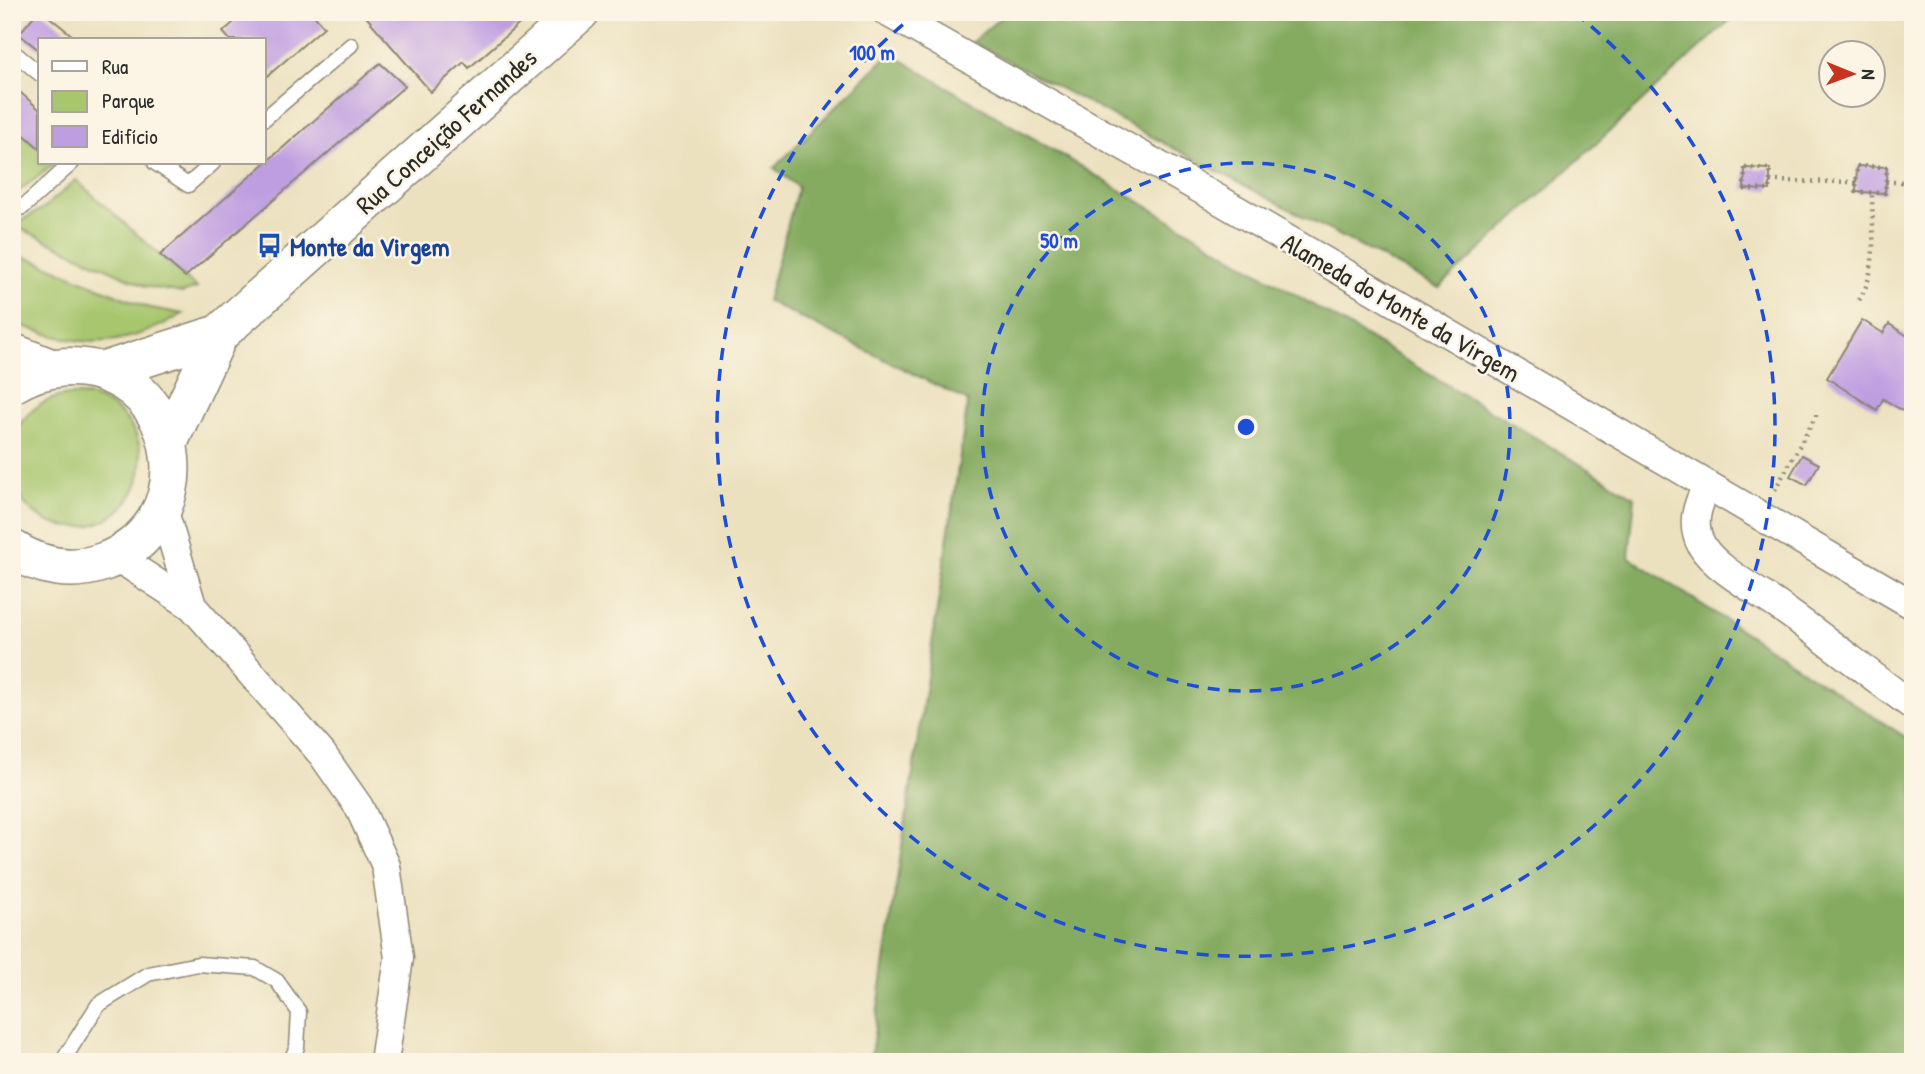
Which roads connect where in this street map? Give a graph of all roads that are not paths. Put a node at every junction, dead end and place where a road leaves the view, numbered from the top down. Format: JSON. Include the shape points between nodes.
{"nodes":[{"id":1,"x":580,"y":12,"type":"edge"},
{"id":2,"x":887,"y":12,"type":"edge"},
{"id":3,"x":351,"y":45,"type":"dead end"},
{"id":4,"x":12,"y":51,"type":"edge"},
{"id":5,"x":38,"y":72,"type":"edge"},
{"id":6,"x":266,"y":117,"type":"edge"},
{"id":7,"x":71,"y":164,"type":"edge"},
{"id":8,"x":156,"y":164,"type":"edge"},
{"id":9,"x":212,"y":164,"type":"edge"},
{"id":10,"x":12,"y":210,"type":"edge"},
{"id":11,"x":219,"y":334,"type":"junction"},
{"id":12,"x":12,"y":351,"type":"edge"},
{"id":13,"x":52,"y":367,"type":"junction"},
{"id":14,"x":104,"y":371,"type":"junction"},
{"id":15,"x":12,"y":384,"type":"edge"},
{"id":16,"x":169,"y":441,"type":"junction"},
{"id":17,"x":1707,"y":485,"type":"junction"},
{"id":18,"x":163,"y":508,"type":"junction"},
{"id":19,"x":12,"y":549,"type":"edge"},
{"id":20,"x":117,"y":557,"type":"junction"},
{"id":21,"x":1913,"y":605,"type":"edge"},
{"id":22,"x":192,"y":606,"type":"junction"},
{"id":23,"x":1913,"y":706,"type":"edge"},
{"id":24,"x":62,"y":1062,"type":"edge"},
{"id":25,"x":290,"y":1062,"type":"edge"},
{"id":26,"x":384,"y":1062,"type":"edge"}],
"edges":[{"from":1,"to":11,"type":"main road","name":"Rua Conceição Fernandes"},
{"from":2,"to":17,"type":"street","name":"Alameda do Monte da Virgem"},
{"from":3,"to":6,"type":"lane"},
{"from":4,"to":5,"type":"lane"},
{"from":7,"to":10,"type":"lane","via":[[23,206]]},
{"from":8,"to":9,"type":"lane","via":[[188,185]]},
{"from":11,"to":14,"type":"main road","name":"Rua Conceição Fernandes"},
{"from":11,"to":16,"type":"main road","name":"Rua Conceição Fernandes"},
{"from":12,"to":13,"type":"street"},
{"from":13,"to":14,"type":"main road","via":[[78,365]]},
{"from":13,"to":15,"type":"main road"},
{"from":14,"to":16,"type":"main road","via":[[132,387],[155,411]]},
{"from":16,"to":18,"type":"main road","via":[[172,475]]},
{"from":17,"to":21,"type":"street","name":"Alameda do Monte da Virgem"},
{"from":17,"to":23,"type":"street","via":[[1696,506],[1695,529],[1703,548],[1745,584]]},
{"from":18,"to":20,"type":"main road","via":[[145,537]]},
{"from":18,"to":22,"type":"street"},
{"from":19,"to":20,"type":"main road","via":[[29,560],[58,568],[89,567]]},
{"from":20,"to":22,"type":"street"},
{"from":22,"to":26,"type":"street","via":[[322,754],[359,807],[386,866],[399,958]]},
{"from":24,"to":25,"type":"lane","via":[[98,1005],[148,974],[198,964],[255,968],[277,981],[299,1012],[297,1047]]}]}
